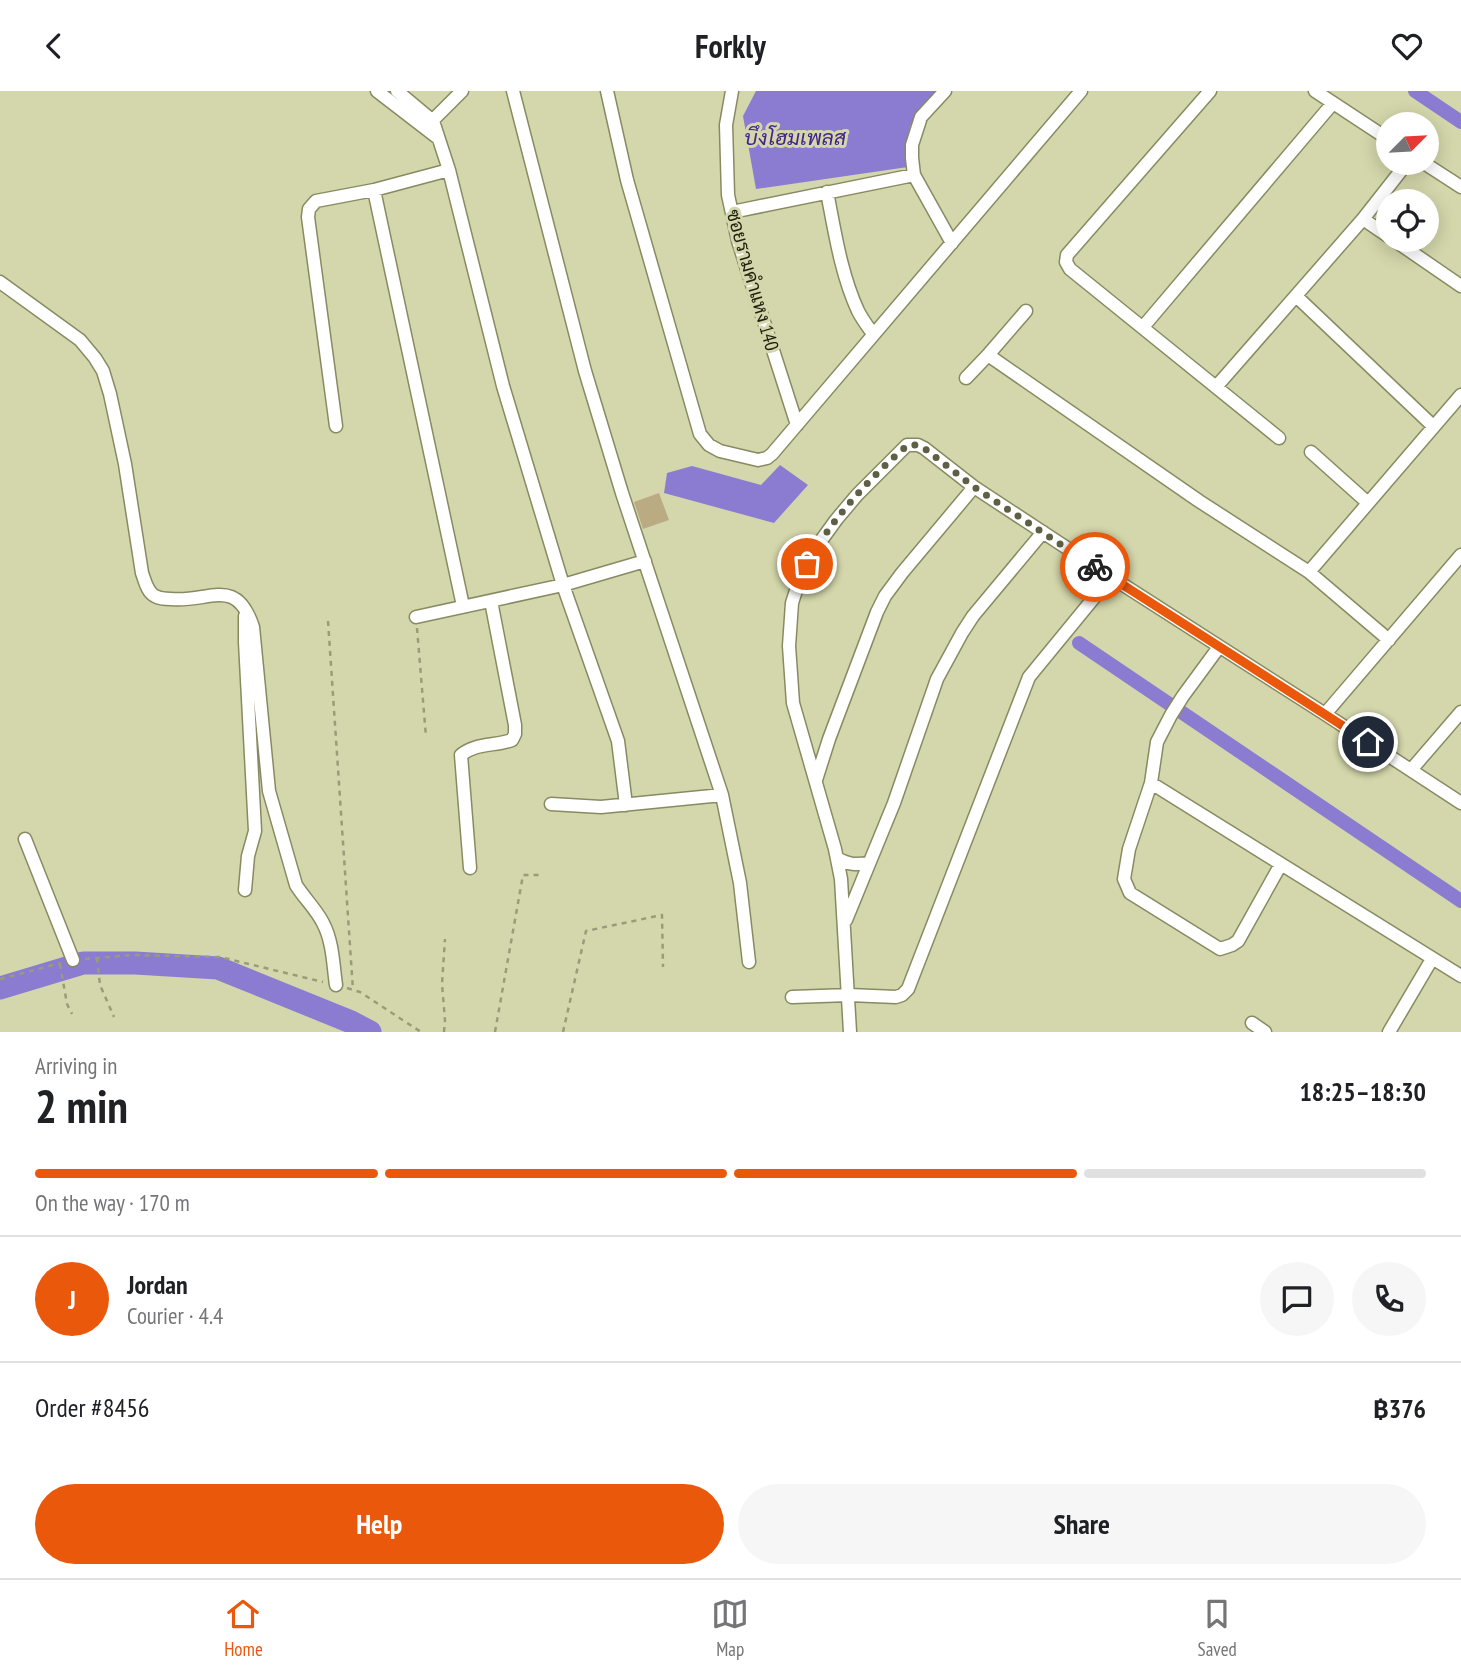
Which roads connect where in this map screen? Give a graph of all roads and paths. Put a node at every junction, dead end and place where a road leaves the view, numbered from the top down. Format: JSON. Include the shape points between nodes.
{"nodes":[{"id":1,"x":377,"y":91,"type":"edge"},
{"id":2,"x":397,"y":91,"type":"edge"},
{"id":3,"x":463,"y":91,"type":"edge"},
{"id":4,"x":513,"y":91,"type":"edge"},
{"id":5,"x":607,"y":91,"type":"edge"},
{"id":6,"x":732,"y":91,"type":"edge"},
{"id":7,"x":944,"y":91,"type":"edge"},
{"id":8,"x":1081,"y":91,"type":"edge"},
{"id":9,"x":1210,"y":91,"type":"edge"},
{"id":10,"x":1315,"y":91,"type":"edge"},
{"id":11,"x":1333,"y":103,"type":"junction"},
{"id":12,"x":428,"y":125,"type":"junction"},
{"id":13,"x":1376,"y":131,"type":"edge"},
{"id":14,"x":449,"y":170,"type":"junction"},
{"id":15,"x":1439,"y":173,"type":"edge"},
{"id":16,"x":914,"y":175,"type":"junction"},
{"id":17,"x":1398,"y":175,"type":"edge"},
{"id":18,"x":1461,"y":187,"type":"edge"},
{"id":19,"x":374,"y":190,"type":"junction"},
{"id":20,"x":827,"y":193,"type":"junction"},
{"id":21,"x":732,"y":212,"type":"junction"},
{"id":22,"x":1363,"y":219,"type":"junction"},
{"id":23,"x":1376,"y":228,"type":"edge"},
{"id":24,"x":952,"y":243,"type":"junction"},
{"id":25,"x":1411,"y":252,"type":"edge"},
{"id":26,"x":0,"y":282,"type":"edge"},
{"id":27,"x":1461,"y":286,"type":"edge"},
{"id":28,"x":1296,"y":296,"type":"junction"},
{"id":29,"x":1026,"y":311,"type":"dead end"},
{"id":30,"x":1143,"y":327,"type":"junction"},
{"id":31,"x":873,"y":334,"type":"junction"},
{"id":32,"x":988,"y":355,"type":"junction"},
{"id":33,"x":966,"y":379,"type":"dead end"},
{"id":34,"x":1216,"y":387,"type":"junction"},
{"id":35,"x":1461,"y":395,"type":"edge"},
{"id":36,"x":797,"y":425,"type":"junction"},
{"id":37,"x":336,"y":426,"type":"dead end"},
{"id":38,"x":1433,"y":426,"type":"junction"},
{"id":39,"x":1279,"y":438,"type":"dead end"},
{"id":40,"x":1311,"y":452,"type":"dead end"},
{"id":41,"x":974,"y":487,"type":"junction"},
{"id":42,"x":1368,"y":503,"type":"junction"},
{"id":43,"x":1043,"y":533,"type":"junction"},
{"id":44,"x":1461,"y":555,"type":"edge"},
{"id":45,"x":645,"y":561,"type":"junction"},
{"id":46,"x":1309,"y":572,"type":"junction"},
{"id":47,"x":1111,"y":577,"type":"junction"},
{"id":48,"x":564,"y":585,"type":"junction"},
{"id":49,"x":491,"y":601,"type":"junction"},
{"id":50,"x":463,"y":607,"type":"junction"},
{"id":51,"x":416,"y":617,"type":"joint"},
{"id":52,"x":328,"y":621,"type":"dead end"},
{"id":53,"x":1389,"y":641,"type":"junction"},
{"id":54,"x":1219,"y":647,"type":"junction"},
{"id":55,"x":255,"y":706,"type":"junction"},
{"id":56,"x":1461,"y":712,"type":"edge"},
{"id":57,"x":1325,"y":714,"type":"junction"},
{"id":58,"x":426,"y":737,"type":"dead end"},
{"id":59,"x":1411,"y":770,"type":"junction"},
{"id":60,"x":816,"y":780,"type":"junction"},
{"id":61,"x":1152,"y":783,"type":"junction"},
{"id":62,"x":722,"y":795,"type":"junction"},
{"id":63,"x":1461,"y":803,"type":"edge"},
{"id":64,"x":551,"y":804,"type":"dead end"},
{"id":65,"x":626,"y":805,"type":"junction"},
{"id":66,"x":25,"y":839,"type":"dead end"},
{"id":67,"x":837,"y":858,"type":"junction"},
{"id":68,"x":869,"y":863,"type":"junction"},
{"id":69,"x":1281,"y":864,"type":"junction"},
{"id":70,"x":470,"y":868,"type":"dead end"},
{"id":71,"x":543,"y":876,"type":"dead end"},
{"id":72,"x":245,"y":890,"type":"dead end"},
{"id":73,"x":845,"y":924,"type":"junction"},
{"id":74,"x":445,"y":939,"type":"dead end"},
{"id":75,"x":97,"y":958,"type":"junction"},
{"id":76,"x":1432,"y":959,"type":"junction"},
{"id":77,"x":67,"y":962,"type":"junction"},
{"id":78,"x":749,"y":962,"type":"dead end"},
{"id":79,"x":663,"y":967,"type":"dead end"},
{"id":80,"x":1461,"y":977,"type":"edge"},
{"id":81,"x":0,"y":979,"type":"edge"},
{"id":82,"x":336,"y":985,"type":"junction"},
{"id":83,"x":353,"y":990,"type":"junction"},
{"id":84,"x":849,"y":995,"type":"junction"},
{"id":85,"x":792,"y":997,"type":"dead end"},
{"id":86,"x":72,"y":1014,"type":"dead end"},
{"id":87,"x":114,"y":1017,"type":"dead end"},
{"id":88,"x":1252,"y":1023,"type":"dead end"},
{"id":89,"x":421,"y":1032,"type":"edge"},
{"id":90,"x":444,"y":1032,"type":"edge"},
{"id":91,"x":495,"y":1032,"type":"edge"},
{"id":92,"x":563,"y":1032,"type":"edge"},
{"id":93,"x":850,"y":1032,"type":"edge"},
{"id":94,"x":1265,"y":1032,"type":"edge"},
{"id":95,"x":1389,"y":1032,"type":"edge"}],
"edges":[{"from":1,"to":12,"type":"street"},
{"from":2,"to":12,"type":"street"},
{"from":3,"to":12,"type":"street"},
{"from":4,"to":45,"type":"street","via":[[585,371]]},
{"from":5,"to":36,"type":"street","via":[[627,180],[700,434],[720,451],[758,460],[772,454]]},
{"from":6,"to":21,"type":"street","name":"ซอยรามคำแหง 140","via":[[726,125]]},
{"from":7,"to":16,"type":"street","via":[[917,128],[912,145]]},
{"from":8,"to":24,"type":"street"},
{"from":9,"to":30,"type":"street","via":[[1067,255],[1070,269]]},
{"from":10,"to":11,"type":"street"},
{"from":11,"to":13,"type":"street"},
{"from":11,"to":30,"type":"street"},
{"from":12,"to":14,"type":"street","via":[[438,138]]},
{"from":14,"to":19,"type":"street"},
{"from":14,"to":48,"type":"street","via":[[503,386]]},
{"from":15,"to":18,"type":"street"},
{"from":16,"to":20,"type":"street"},
{"from":16,"to":24,"type":"street"},
{"from":17,"to":22,"type":"street"},
{"from":19,"to":37,"type":"street","via":[[316,201],[309,209]]},
{"from":19,"to":50,"type":"street"},
{"from":20,"to":21,"type":"street"},
{"from":20,"to":31,"type":"street","via":[[848,286]]},
{"from":21,"to":36,"type":"street","name":"ซอยรามคำแหง 140"},
{"from":22,"to":23,"type":"street"},
{"from":22,"to":28,"type":"street"},
{"from":24,"to":31,"type":"street"},
{"from":25,"to":27,"type":"street"},
{"from":26,"to":55,"type":"street","via":[[80,340],[103,371],[146,586],[156,597],[176,600],[220,594],[240,601],[253,627]]},
{"from":28,"to":34,"type":"street"},
{"from":28,"to":38,"type":"street"},
{"from":29,"to":32,"type":"street"},
{"from":30,"to":34,"type":"street"},
{"from":31,"to":36,"type":"street"},
{"from":32,"to":33,"type":"street"},
{"from":32,"to":46,"type":"street"},
{"from":34,"to":39,"type":"street"},
{"from":35,"to":38,"type":"street"},
{"from":38,"to":42,"type":"street"},
{"from":40,"to":42,"type":"street"},
{"from":41,"to":43,"type":"street"},
{"from":41,"to":60,"type":"street","via":[[884,596]]},
{"from":41,"to":60,"type":"street","via":[[924,448],[908,445],[857,495],[815,549],[792,603],[789,646],[793,703]]},
{"from":42,"to":46,"type":"street"},
{"from":43,"to":47,"type":"street"},
{"from":43,"to":68,"type":"street","via":[[973,616],[937,678]]},
{"from":44,"to":53,"type":"street"},
{"from":45,"to":48,"type":"street"},
{"from":45,"to":62,"type":"street"},
{"from":46,"to":53,"type":"street"},
{"from":47,"to":54,"type":"street"},
{"from":47,"to":84,"type":"street","via":[[1029,677],[908,989],[897,997]]},
{"from":48,"to":49,"type":"street"},
{"from":48,"to":65,"type":"street","via":[[618,741]]},
{"from":49,"to":50,"type":"street"},
{"from":49,"to":70,"type":"street","via":[[515,734],[512,740],[475,747],[460,755]]},
{"from":50,"to":51,"type":"street"},
{"from":51,"to":58,"type":"path"},
{"from":52,"to":83,"type":"path"},
{"from":53,"to":57,"type":"street"},
{"from":54,"to":57,"type":"street"},
{"from":54,"to":61,"type":"street","via":[[1157,742]]},
{"from":55,"to":72,"type":"street","via":[[255,831]]},
{"from":55,"to":82,"type":"street","via":[[276,817],[296,885],[323,922],[331,944]]},
{"from":56,"to":59,"type":"street"},
{"from":57,"to":59,"type":"street"},
{"from":59,"to":63,"type":"street"},
{"from":60,"to":67,"type":"street"},
{"from":61,"to":69,"type":"street"},
{"from":61,"to":69,"type":"street","via":[[1129,849],[1124,879],[1130,893],[1220,949],[1226,948],[1237,941]]},
{"from":62,"to":65,"type":"street"},
{"from":62,"to":78,"type":"street","via":[[740,883]]},
{"from":64,"to":65,"type":"street"},
{"from":66,"to":77,"type":"street"},
{"from":67,"to":68,"type":"street","via":[[847,864]]},
{"from":67,"to":73,"type":"street"},
{"from":68,"to":73,"type":"street"},
{"from":69,"to":76,"type":"street"},
{"from":71,"to":91,"type":"path","via":[[523,875]]},
{"from":73,"to":84,"type":"street"},
{"from":74,"to":90,"type":"path"},
{"from":75,"to":77,"type":"path"},
{"from":75,"to":82,"type":"path","via":[[220,957]]},
{"from":75,"to":87,"type":"path","via":[[100,985]]},
{"from":76,"to":80,"type":"street"},
{"from":76,"to":95,"type":"street"},
{"from":77,"to":81,"type":"path"},
{"from":77,"to":86,"type":"path","via":[[66,1004]]},
{"from":79,"to":92,"type":"path","via":[[662,915],[586,931]]},
{"from":82,"to":83,"type":"path"},
{"from":83,"to":89,"type":"path"},
{"from":84,"to":85,"type":"street"},
{"from":84,"to":93,"type":"street"},
{"from":88,"to":94,"type":"street"}]}
